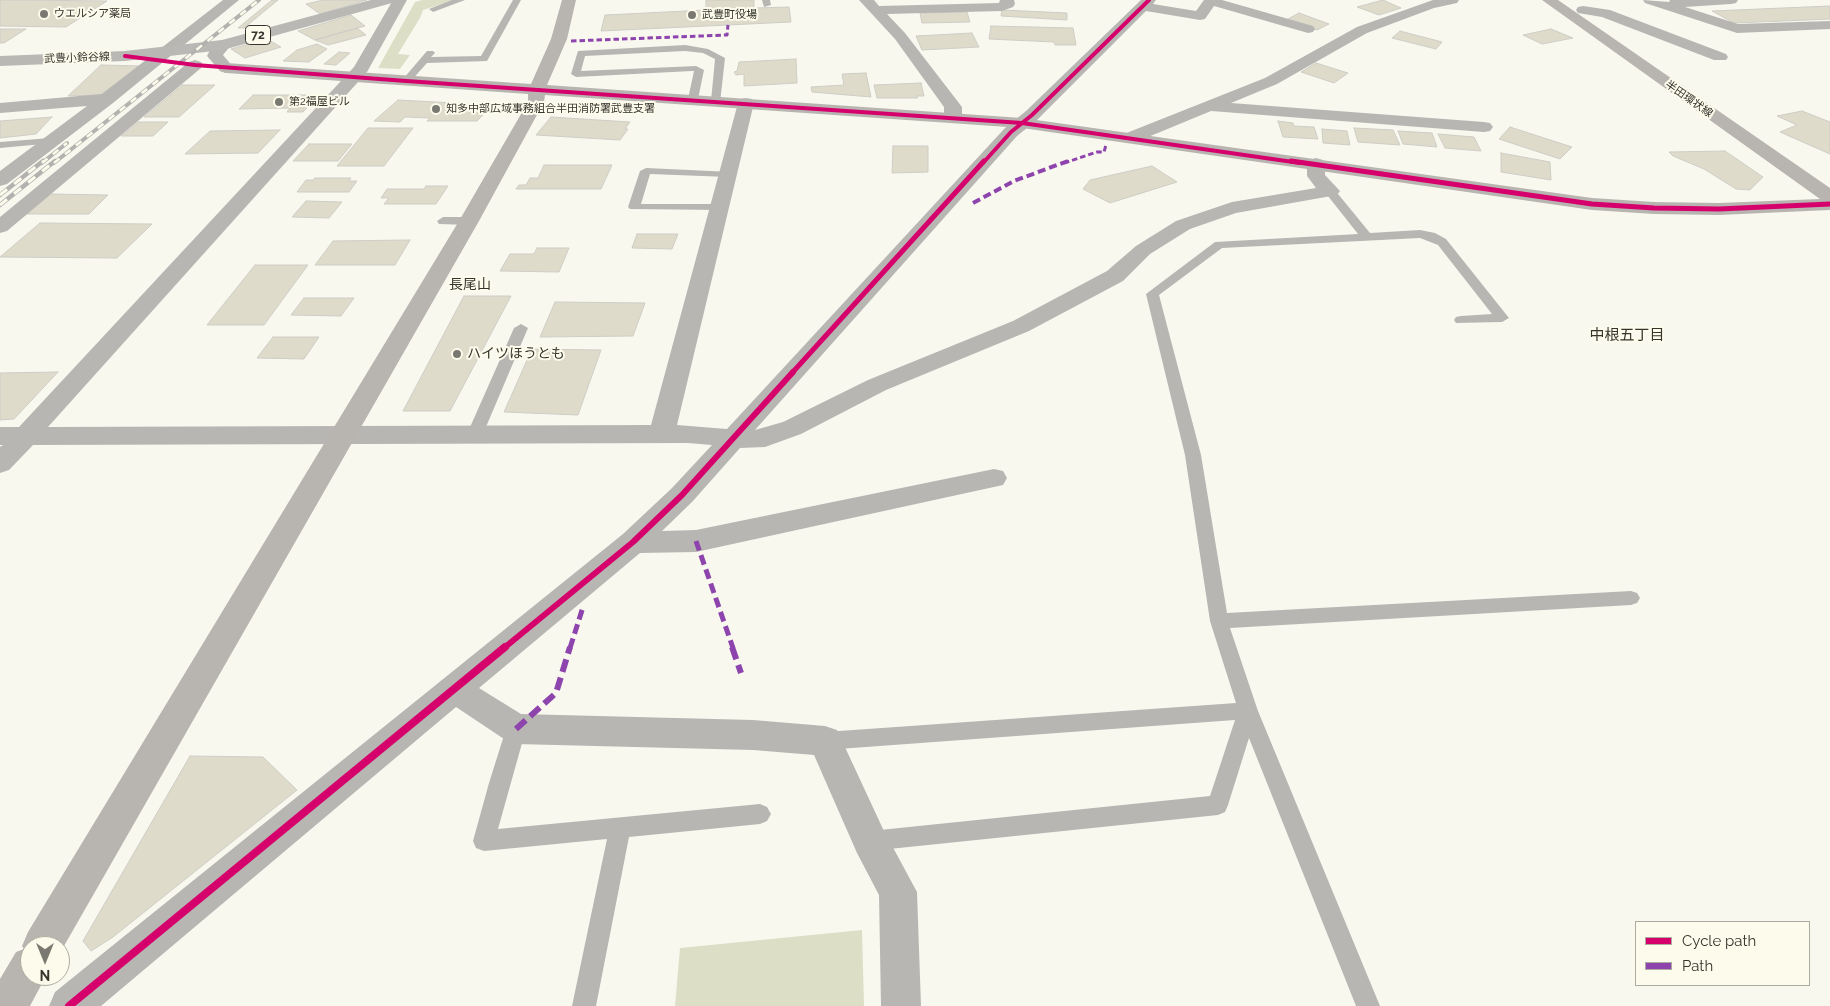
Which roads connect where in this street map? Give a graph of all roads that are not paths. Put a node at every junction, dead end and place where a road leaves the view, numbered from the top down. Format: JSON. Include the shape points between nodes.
{"nodes":[{"id":1,"x":232,"y":0,"type":"edge"},
{"id":2,"x":387,"y":0,"type":"edge"},
{"id":3,"x":400,"y":0,"type":"edge"},
{"id":4,"x":461,"y":0,"type":"edge"},
{"id":5,"x":517,"y":0,"type":"edge"},
{"id":6,"x":569,"y":0,"type":"edge"},
{"id":7,"x":1007,"y":0,"type":"edge"},
{"id":8,"x":1403,"y":0,"type":"edge"},
{"id":9,"x":1452,"y":0,"type":"edge"},
{"id":10,"x":1549,"y":0,"type":"edge"},
{"id":11,"x":1568,"y":0,"type":"edge"},
{"id":12,"x":1731,"y":0,"type":"edge"},
{"id":13,"x":1655,"y":2,"type":"edge"},
{"id":14,"x":1145,"y":3,"type":"edge"},
{"id":15,"x":872,"y":5,"type":"edge"},
{"id":16,"x":1424,"y":8,"type":"junction"},
{"id":17,"x":433,"y":9,"type":"dead end"},
{"id":18,"x":1583,"y":10,"type":"junction"},
{"id":19,"x":1830,"y":25,"type":"edge"},
{"id":20,"x":1308,"y":29,"type":"dead end"},
{"id":21,"x":223,"y":45,"type":"junction"},
{"id":22,"x":163,"y":54,"type":"junction"},
{"id":23,"x":486,"y":55,"type":"junction"},
{"id":24,"x":125,"y":56,"type":"joint"},
{"id":25,"x":1720,"y":57,"type":"dead end"},
{"id":26,"x":424,"y":60,"type":"junction"},
{"id":27,"x":0,"y":61,"type":"edge"},
{"id":28,"x":195,"y":66,"type":"junction"},
{"id":29,"x":226,"y":68,"type":"junction"},
{"id":30,"x":354,"y":77,"type":"junction"},
{"id":31,"x":406,"y":81,"type":"junction"},
{"id":32,"x":537,"y":89,"type":"junction"},
{"id":33,"x":107,"y":99,"type":"junction"},
{"id":34,"x":693,"y":100,"type":"junction"},
{"id":35,"x":716,"y":101,"type":"junction"},
{"id":36,"x":746,"y":103,"type":"junction"},
{"id":37,"x":1211,"y":106,"type":"junction"},
{"id":38,"x":0,"y":108,"type":"edge"},
{"id":39,"x":953,"y":117,"type":"junction"},
{"id":40,"x":1022,"y":123,"type":"junction"},
{"id":41,"x":1484,"y":127,"type":"dead end"},
{"id":42,"x":1130,"y":138,"type":"junction"},
{"id":43,"x":50,"y":141,"type":"junction"},
{"id":44,"x":0,"y":145,"type":"edge"},
{"id":45,"x":1316,"y":164,"type":"junction"},
{"id":46,"x":728,"y":174,"type":"junction"},
{"id":47,"x":0,"y":180,"type":"edge"},
{"id":48,"x":1830,"y":181,"type":"edge"},
{"id":49,"x":1330,"y":191,"type":"junction"},
{"id":50,"x":1830,"y":197,"type":"edge"},
{"id":51,"x":1830,"y":204,"type":"edge"},
{"id":52,"x":720,"y":207,"type":"junction"},
{"id":53,"x":443,"y":221,"type":"dead end"},
{"id":54,"x":469,"y":221,"type":"junction"},
{"id":55,"x":0,"y":227,"type":"edge"},
{"id":56,"x":1367,"y":237,"type":"junction"},
{"id":57,"x":1461,"y":320,"type":"dead end"},
{"id":58,"x":521,"y":328,"type":"dead end"},
{"id":59,"x":474,"y":434,"type":"junction"},
{"id":60,"x":662,"y":434,"type":"junction"},
{"id":61,"x":26,"y":435,"type":"junction"},
{"id":62,"x":343,"y":435,"type":"junction"},
{"id":63,"x":0,"y":436,"type":"edge"},
{"id":64,"x":733,"y":438,"type":"junction"},
{"id":65,"x":0,"y":464,"type":"edge"},
{"id":66,"x":994,"y":478,"type":"dead end"},
{"id":67,"x":633,"y":542,"type":"junction"},
{"id":68,"x":1631,"y":598,"type":"dead end"},
{"id":69,"x":1219,"y":621,"type":"junction"},
{"id":70,"x":454,"y":689,"type":"junction"},
{"id":71,"x":1248,"y":711,"type":"junction"},
{"id":72,"x":516,"y":729,"type":"junction"},
{"id":73,"x":825,"y":741,"type":"junction"},
{"id":74,"x":760,"y":814,"type":"dead end"},
{"id":75,"x":620,"y":828,"type":"junction"},
{"id":76,"x":870,"y":841,"type":"junction"},
{"id":77,"x":48,"y":936,"type":"edge"},
{"id":78,"x":20,"y":983,"type":"edge"},
{"id":79,"x":7,"y":1006,"type":"edge"},
{"id":80,"x":69,"y":1006,"type":"edge"},
{"id":81,"x":584,"y":1006,"type":"edge"},
{"id":82,"x":901,"y":1006,"type":"edge"},
{"id":83,"x":1368,"y":1006,"type":"edge"}],
"edges":[{"from":1,"to":22,"type":"street"},
{"from":2,"to":21,"type":"main road","number":"72"},
{"from":3,"to":30,"type":"street"},
{"from":4,"to":17,"type":"lane"},
{"from":5,"to":23,"type":"lane"},
{"from":6,"to":32,"type":"street","via":[[559,39]]},
{"from":7,"to":15,"type":"street","via":[[1008,4],[1002,7]]},
{"from":8,"to":16,"type":"street"},
{"from":9,"to":16,"type":"street"},
{"from":10,"to":50,"type":"street","name":"半田環状線"},
{"from":11,"to":18,"type":"street","name":"半田環状線"},
{"from":12,"to":13,"type":"street"},
{"from":13,"to":19,"type":"street","via":[[1737,29]]},
{"from":14,"to":20,"type":"street","via":[[1200,16],[1210,1]]},
{"from":14,"to":40,"type":"street"},
{"from":15,"to":39,"type":"street","via":[[900,36],[953,107]]},
{"from":16,"to":37,"type":"street","via":[[1362,30],[1271,81]]},
{"from":18,"to":25,"type":"street","via":[[1605,13]]},
{"from":18,"to":48,"type":"street","name":"半田環状線"},
{"from":21,"to":22,"type":"main road","number":"72"},
{"from":21,"to":29,"type":"street","via":[[215,56]]},
{"from":22,"to":24,"type":"street"},
{"from":22,"to":28,"type":"street"},
{"from":22,"to":33,"type":"street"},
{"from":23,"to":26,"type":"lane"},
{"from":23,"to":26,"type":"lane","via":[[431,52]]},
{"from":24,"to":27,"type":"main road","name":"武豊小鈴谷線"},
{"from":26,"to":31,"type":"lane"},
{"from":28,"to":29,"type":"street"},
{"from":28,"to":55,"type":"street"},
{"from":29,"to":30,"type":"street"},
{"from":30,"to":31,"type":"street"},
{"from":30,"to":61,"type":"street"},
{"from":31,"to":32,"type":"street"},
{"from":32,"to":34,"type":"street"},
{"from":32,"to":54,"type":"street","via":[[536,102]]},
{"from":33,"to":38,"type":"street"},
{"from":33,"to":43,"type":"street"},
{"from":34,"to":35,"type":"street"},
{"from":34,"to":35,"type":"lane","via":[[699,70],[576,74],[581,54],[685,48],[705,51],[720,58]]},
{"from":35,"to":36,"type":"street"},
{"from":36,"to":39,"type":"street"},
{"from":36,"to":46,"type":"street"},
{"from":37,"to":41,"type":"street"},
{"from":37,"to":42,"type":"street"},
{"from":39,"to":40,"type":"street"},
{"from":40,"to":42,"type":"street"},
{"from":40,"to":64,"type":"street"},
{"from":42,"to":45,"type":"street"},
{"from":43,"to":44,"type":"lane"},
{"from":43,"to":47,"type":"street"},
{"from":45,"to":49,"type":"street","via":[[1316,176]]},
{"from":45,"to":51,"type":"street","via":[[1592,204],[1719,209]]},
{"from":46,"to":52,"type":"street"},
{"from":46,"to":52,"type":"lane","via":[[646,171],[634,207]]},
{"from":49,"to":56,"type":"lane"},
{"from":49,"to":64,"type":"street","via":[[1232,208],[1183,225],[1144,250],[1115,276],[1021,326],[877,385],[792,428],[765,438]]},
{"from":52,"to":60,"type":"street"},
{"from":53,"to":54,"type":"lane"},
{"from":54,"to":62,"type":"street"},
{"from":56,"to":57,"type":"lane","via":[[1420,234],[1442,242],[1502,318]]},
{"from":56,"to":69,"type":"lane","via":[[1219,245],[1152,294],[1193,455]]},
{"from":58,"to":59,"type":"lane"},
{"from":59,"to":60,"type":"street"},
{"from":59,"to":62,"type":"street"},
{"from":60,"to":64,"type":"street"},
{"from":61,"to":62,"type":"street"},
{"from":61,"to":63,"type":"street"},
{"from":61,"to":65,"type":"street"},
{"from":62,"to":77,"type":"street"},
{"from":64,"to":67,"type":"street"},
{"from":66,"to":67,"type":"street","via":[[696,541]]},
{"from":67,"to":70,"type":"street"},
{"from":68,"to":69,"type":"lane"},
{"from":69,"to":71,"type":"lane"},
{"from":70,"to":72,"type":"street"},
{"from":70,"to":80,"type":"street"},
{"from":71,"to":73,"type":"lane"},
{"from":71,"to":76,"type":"lane","via":[[1218,805]]},
{"from":71,"to":83,"type":"lane"},
{"from":72,"to":73,"type":"street","via":[[753,735]]},
{"from":72,"to":75,"type":"lane","via":[[484,841]]},
{"from":73,"to":76,"type":"street"},
{"from":74,"to":75,"type":"lane"},
{"from":75,"to":81,"type":"lane"},
{"from":76,"to":82,"type":"street","via":[[898,892]]},
{"from":78,"to":79,"type":"street"}]}
